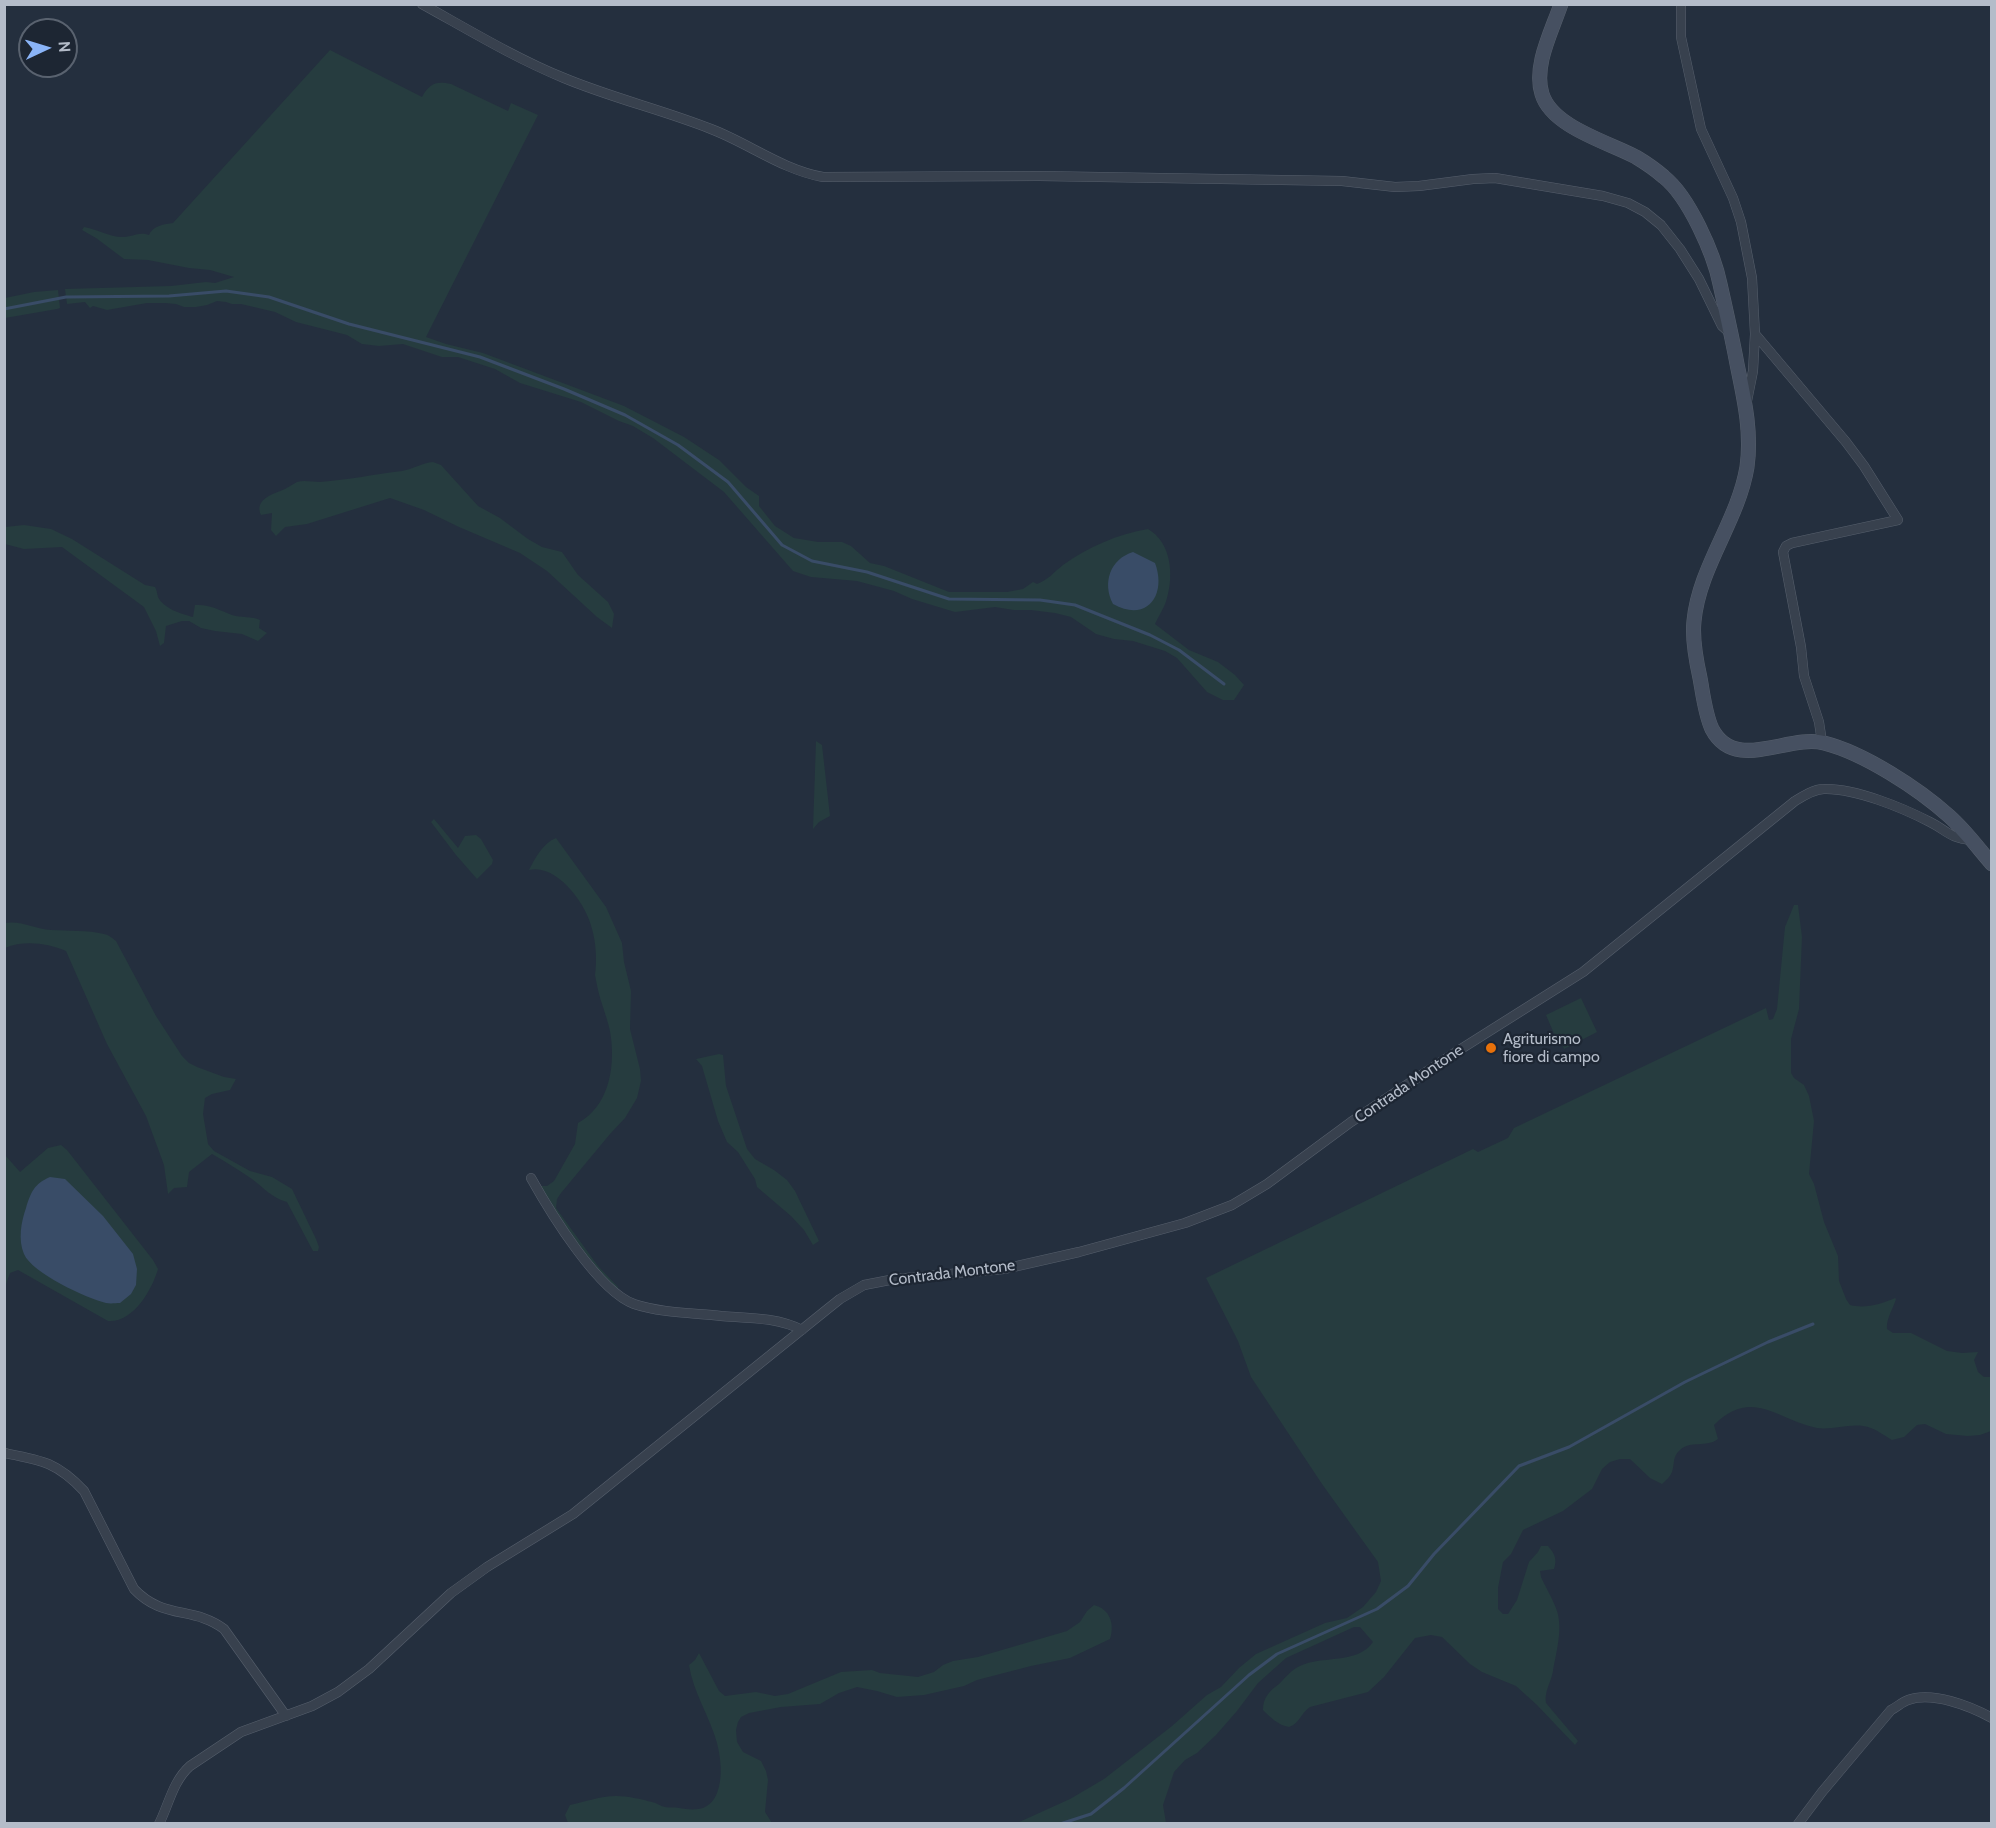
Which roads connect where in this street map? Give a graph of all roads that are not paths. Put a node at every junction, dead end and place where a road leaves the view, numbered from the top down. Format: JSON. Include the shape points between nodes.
{"nodes":[{"id":1,"x":422,"y":4,"type":"edge"},
{"id":2,"x":1561,"y":4,"type":"edge"},
{"id":3,"x":1681,"y":4,"type":"edge"},
{"id":4,"x":1731,"y":334,"type":"junction"},
{"id":5,"x":1755,"y":334,"type":"junction"},
{"id":6,"x":1746,"y":407,"type":"junction"},
{"id":7,"x":1822,"y":742,"type":"junction"},
{"id":8,"x":1971,"y":840,"type":"junction"},
{"id":9,"x":1992,"y":864,"type":"edge"},
{"id":10,"x":531,"y":1178,"type":"dead end"},
{"id":11,"x":801,"y":1330,"type":"junction"},
{"id":12,"x":4,"y":1453,"type":"edge"},
{"id":13,"x":286,"y":1716,"type":"junction"},
{"id":14,"x":1992,"y":1718,"type":"edge"},
{"id":15,"x":159,"y":1824,"type":"edge"},
{"id":16,"x":1798,"y":1824,"type":"edge"}],
"edges":[{"from":1,"to":4,"type":"street","via":[[562,77],[710,128],[793,168],[824,177],[1331,181],[1395,187],[1495,178],[1603,196],[1646,212],[1661,225],[1699,279],[1722,326]]},
{"from":2,"to":4,"type":"street","via":[[1542,60],[1542,96],[1553,113],[1570,126],[1638,159],[1667,179],[1708,244]]},
{"from":3,"to":5,"type":"street","via":[[1681,37],[1701,129],[1741,222],[1752,278]]},
{"from":4,"to":6,"type":"street"},
{"from":5,"to":6,"type":"street"},
{"from":5,"to":7,"type":"street","via":[[1846,442],[1898,520],[1792,543],[1783,552],[1804,676]]},
{"from":6,"to":7,"type":"street","via":[[1750,438],[1746,469],[1735,509],[1700,591],[1694,621],[1703,697],[1712,728],[1725,746],[1741,751]]},
{"from":7,"to":8,"type":"street","via":[[1860,757],[1923,795],[1951,817]]},
{"from":8,"to":9,"type":"street"},
{"from":8,"to":11,"type":"street","name":"Contrada Montone","via":[[1958,839],[1903,808],[1867,797],[1823,789],[1809,793],[1583,972],[1453,1054],[1232,1205],[1185,1223],[1004,1269],[864,1285]]},
{"from":10,"to":11,"type":"street","via":[[556,1221],[590,1264],[614,1292],[634,1304],[775,1321]]},
{"from":11,"to":13,"type":"street","name":"Contrada Montone","via":[[573,1514],[451,1593],[358,1678],[312,1706]]},
{"from":12,"to":13,"type":"street","via":[[45,1461],[71,1477],[84,1491],[134,1589],[161,1608],[205,1618],[224,1629]]},
{"from":13,"to":15,"type":"street","name":"Contrada Montone","via":[[241,1732],[190,1766],[177,1782]]},
{"from":14,"to":16,"type":"street","via":[[1975,1708],[1948,1701],[1926,1697],[1906,1701],[1891,1710]]}]}
